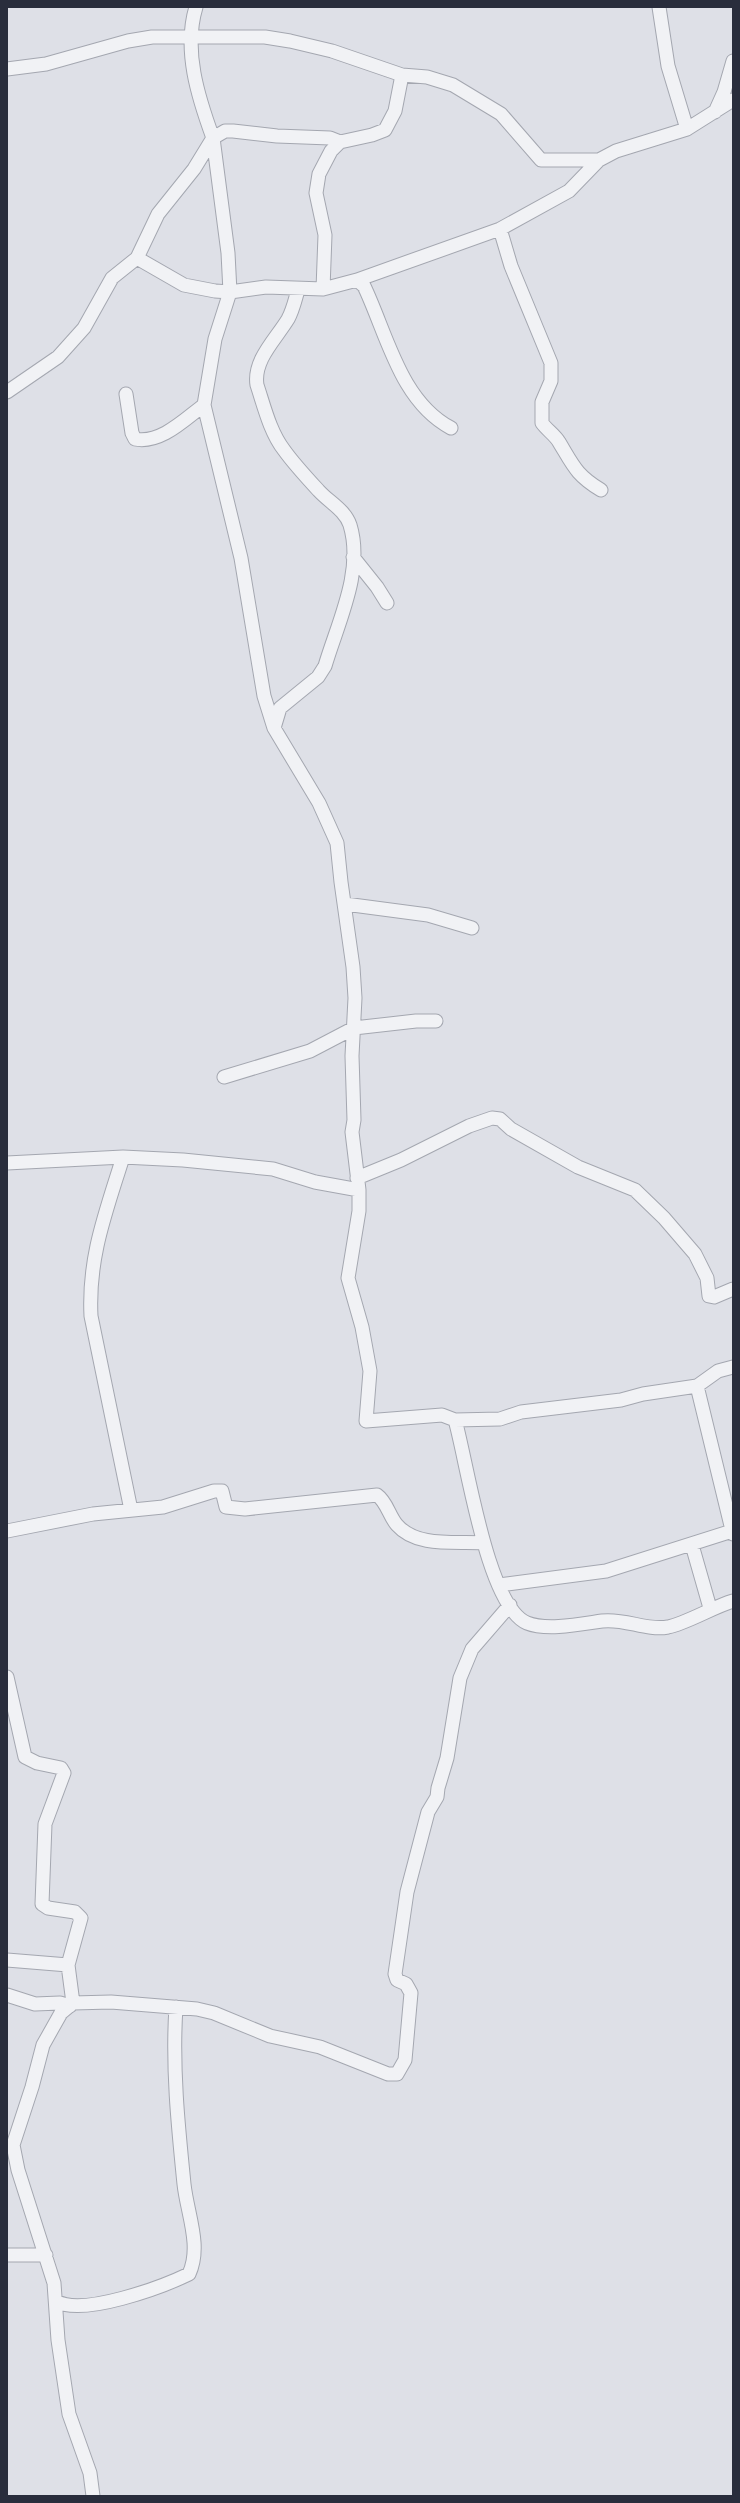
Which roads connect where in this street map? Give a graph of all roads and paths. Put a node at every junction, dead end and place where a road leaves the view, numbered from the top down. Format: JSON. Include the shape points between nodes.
{"nodes":[{"id":1,"x":196,"y":7,"type":"edge"},
{"id":2,"x":659,"y":7,"type":"edge"},
{"id":3,"x":191,"y":37,"type":"junction"},
{"id":4,"x":733,"y":61,"type":"edge"},
{"id":5,"x":7,"y":69,"type":"edge"},
{"id":6,"x":402,"y":75,"type":"junction"},
{"id":7,"x":733,"y":100,"type":"edge"},
{"id":8,"x":714,"y":114,"type":"junction"},
{"id":9,"x":687,"y":129,"type":"junction"},
{"id":10,"x":213,"y":138,"type":"junction"},
{"id":11,"x":340,"y":142,"type":"junction"},
{"id":12,"x":599,"y":160,"type":"junction"},
{"id":13,"x":500,"y":230,"type":"junction"},
{"id":14,"x":137,"y":258,"type":"junction"},
{"id":15,"x":357,"y":280,"type":"junction"},
{"id":16,"x":323,"y":289,"type":"junction"},
{"id":17,"x":298,"y":290,"type":"junction"},
{"id":18,"x":230,"y":292,"type":"junction"},
{"id":19,"x":7,"y":392,"type":"edge"},
{"id":20,"x":126,"y":394,"type":"dead end"},
{"id":21,"x":204,"y":405,"type":"junction"},
{"id":22,"x":451,"y":428,"type":"dead end"},
{"id":23,"x":601,"y":490,"type":"dead end"},
{"id":24,"x":353,"y":557,"type":"junction"},
{"id":25,"x":387,"y":603,"type":"dead end"},
{"id":26,"x":274,"y":728,"type":"junction"},
{"id":27,"x":345,"y":904,"type":"junction"},
{"id":28,"x":472,"y":928,"type":"dead end"},
{"id":29,"x":436,"y":1021,"type":"dead end"},
{"id":30,"x":354,"y":1028,"type":"junction"},
{"id":31,"x":224,"y":1077,"type":"dead end"},
{"id":32,"x":123,"y":1157,"type":"junction"},
{"id":33,"x":7,"y":1163,"type":"edge"},
{"id":34,"x":358,"y":1184,"type":"junction"},
{"id":35,"x":733,"y":1289,"type":"edge"},
{"id":36,"x":733,"y":1367,"type":"edge"},
{"id":37,"x":697,"y":1386,"type":"junction"},
{"id":38,"x":455,"y":1420,"type":"junction"},
{"id":39,"x":131,"y":1510,"type":"junction"},
{"id":40,"x":7,"y":1531,"type":"edge"},
{"id":41,"x":732,"y":1533,"type":"edge"},
{"id":42,"x":484,"y":1543,"type":"junction"},
{"id":43,"x":692,"y":1545,"type":"junction"},
{"id":44,"x":499,"y":1585,"type":"junction"},
{"id":45,"x":733,"y":1601,"type":"edge"},
{"id":46,"x":510,"y":1605,"type":"junction"},
{"id":47,"x":710,"y":1608,"type":"junction"},
{"id":48,"x":7,"y":1676,"type":"edge"},
{"id":49,"x":7,"y":1960,"type":"edge"},
{"id":50,"x":68,"y":1965,"type":"junction"},
{"id":51,"x":7,"y":1995,"type":"edge"},
{"id":52,"x":71,"y":2005,"type":"junction"},
{"id":53,"x":176,"y":2007,"type":"junction"},
{"id":54,"x":7,"y":2255,"type":"edge"},
{"id":55,"x":46,"y":2255,"type":"junction"},
{"id":56,"x":56,"y":2301,"type":"junction"},
{"id":57,"x":93,"y":2496,"type":"edge"}],
"edges":[{"from":1,"to":3,"type":"street"},
{"from":2,"to":9,"type":"street","via":[[668,66]]},
{"from":3,"to":5,"type":"street","via":[[152,37],[46,64]]},
{"from":3,"to":6,"type":"street","via":[[266,37],[290,41],[332,51]]},
{"from":3,"to":10,"type":"street","via":[[189,48],[193,71]]},
{"from":4,"to":8,"type":"street"},
{"from":6,"to":11,"type":"street","via":[[395,111],[385,130],[372,136]]},
{"from":6,"to":12,"type":"street","via":[[427,77],[453,85],[489,105],[512,125],[541,160]]},
{"from":7,"to":8,"type":"street"},
{"from":8,"to":9,"type":"street"},
{"from":9,"to":12,"type":"street","via":[[616,151]]},
{"from":10,"to":11,"type":"street","via":[[225,131],[233,131],[330,138]]},
{"from":10,"to":14,"type":"street","via":[[194,169],[166,201]]},
{"from":10,"to":18,"type":"street","via":[[223,202]]},
{"from":11,"to":16,"type":"street","via":[[331,151],[316,184],[325,235]]},
{"from":12,"to":13,"type":"street","via":[[569,191]]},
{"from":13,"to":15,"type":"street"},
{"from":13,"to":23,"type":"street","via":[[511,266],[551,363],[551,381],[542,402],[542,423],[559,441],[573,466],[586,481]]},
{"from":14,"to":18,"type":"street","via":[[184,285]]},
{"from":14,"to":19,"type":"street","via":[[112,278],[84,328],[58,357]]},
{"from":15,"to":16,"type":"street"},
{"from":15,"to":22,"type":"street","via":[[364,286],[387,347],[415,394],[438,422]]},
{"from":16,"to":17,"type":"street"},
{"from":17,"to":18,"type":"street","via":[[266,287]]},
{"from":17,"to":24,"type":"street","via":[[292,311],[269,345],[256,377],[282,448],[320,492],[344,513],[350,524]]},
{"from":18,"to":21,"type":"street","via":[[215,339]]},
{"from":20,"to":21,"type":"street","via":[[132,433],[135,439],[141,440],[164,434]]},
{"from":21,"to":26,"type":"street","via":[[232,517],[262,690]]},
{"from":24,"to":25,"type":"street"},
{"from":24,"to":26,"type":"street","via":[[348,596],[325,666],[318,677],[280,708]]},
{"from":26,"to":27,"type":"street","via":[[331,827],[337,843],[340,882]]},
{"from":27,"to":28,"type":"street","via":[[428,915]]},
{"from":27,"to":30,"type":"street","via":[[353,967]]},
{"from":29,"to":30,"type":"street"},
{"from":30,"to":31,"type":"street","via":[[310,1051]]},
{"from":30,"to":34,"type":"street","via":[[352,1132]]},
{"from":32,"to":33,"type":"street"},
{"from":32,"to":34,"type":"street","via":[[273,1169],[315,1182]]},
{"from":32,"to":39,"type":"street","via":[[102,1225],[90,1287],[91,1316]]},
{"from":34,"to":35,"type":"street","via":[[469,1126],[485,1120],[500,1119],[511,1129],[578,1167],[635,1190],[664,1218],[695,1254],[707,1278],[709,1296],[714,1298]]},
{"from":34,"to":38,"type":"street","via":[[359,1211],[348,1278],[362,1327],[370,1371],[366,1421],[442,1415]]},
{"from":36,"to":37,"type":"street","via":[[718,1372]]},
{"from":37,"to":38,"type":"street","via":[[621,1400],[520,1412],[500,1418]]},
{"from":37,"to":41,"type":"street"},
{"from":38,"to":42,"type":"street"},
{"from":39,"to":40,"type":"street","via":[[93,1514]]},
{"from":39,"to":42,"type":"street","via":[[162,1507],[222,1490],[226,1507],[245,1509],[377,1495],[382,1498],[395,1524],[413,1538]]},
{"from":41,"to":43,"type":"street"},
{"from":42,"to":44,"type":"street"},
{"from":43,"to":44,"type":"street","via":[[606,1571]]},
{"from":43,"to":47,"type":"street"},
{"from":44,"to":46,"type":"street"},
{"from":45,"to":47,"type":"street"},
{"from":46,"to":47,"type":"street","via":[[526,1623],[540,1626],[575,1626],[619,1620],[668,1627]]},
{"from":46,"to":53,"type":"street","via":[[472,1649],[462,1670],[447,1758],[437,1797],[428,1812],[411,1877],[395,1974],[397,1980],[406,1984],[411,1993],[405,2060],[397,2074],[388,2074],[320,2047],[270,2036],[214,2013]]},
{"from":48,"to":50,"type":"street","via":[[25,1757],[27,1760],[61,1768],[64,1774],[45,1824],[42,1904],[48,1908],[75,1912],[81,1918]]},
{"from":49,"to":50,"type":"street"},
{"from":50,"to":52,"type":"street"},
{"from":51,"to":52,"type":"street","via":[[35,2004]]},
{"from":52,"to":53,"type":"street","via":[[111,2002]]},
{"from":52,"to":55,"type":"street","via":[[61,2013],[43,2045],[12,2145]]},
{"from":53,"to":56,"type":"street","via":[[173,2048],[184,2184],[193,2238],[193,2266],[189,2274],[166,2284],[93,2305],[71,2306]]},
{"from":54,"to":55,"type":"street"},
{"from":55,"to":56,"type":"street"},
{"from":56,"to":57,"type":"street","via":[[58,2340],[69,2414],[90,2473]]}]}
